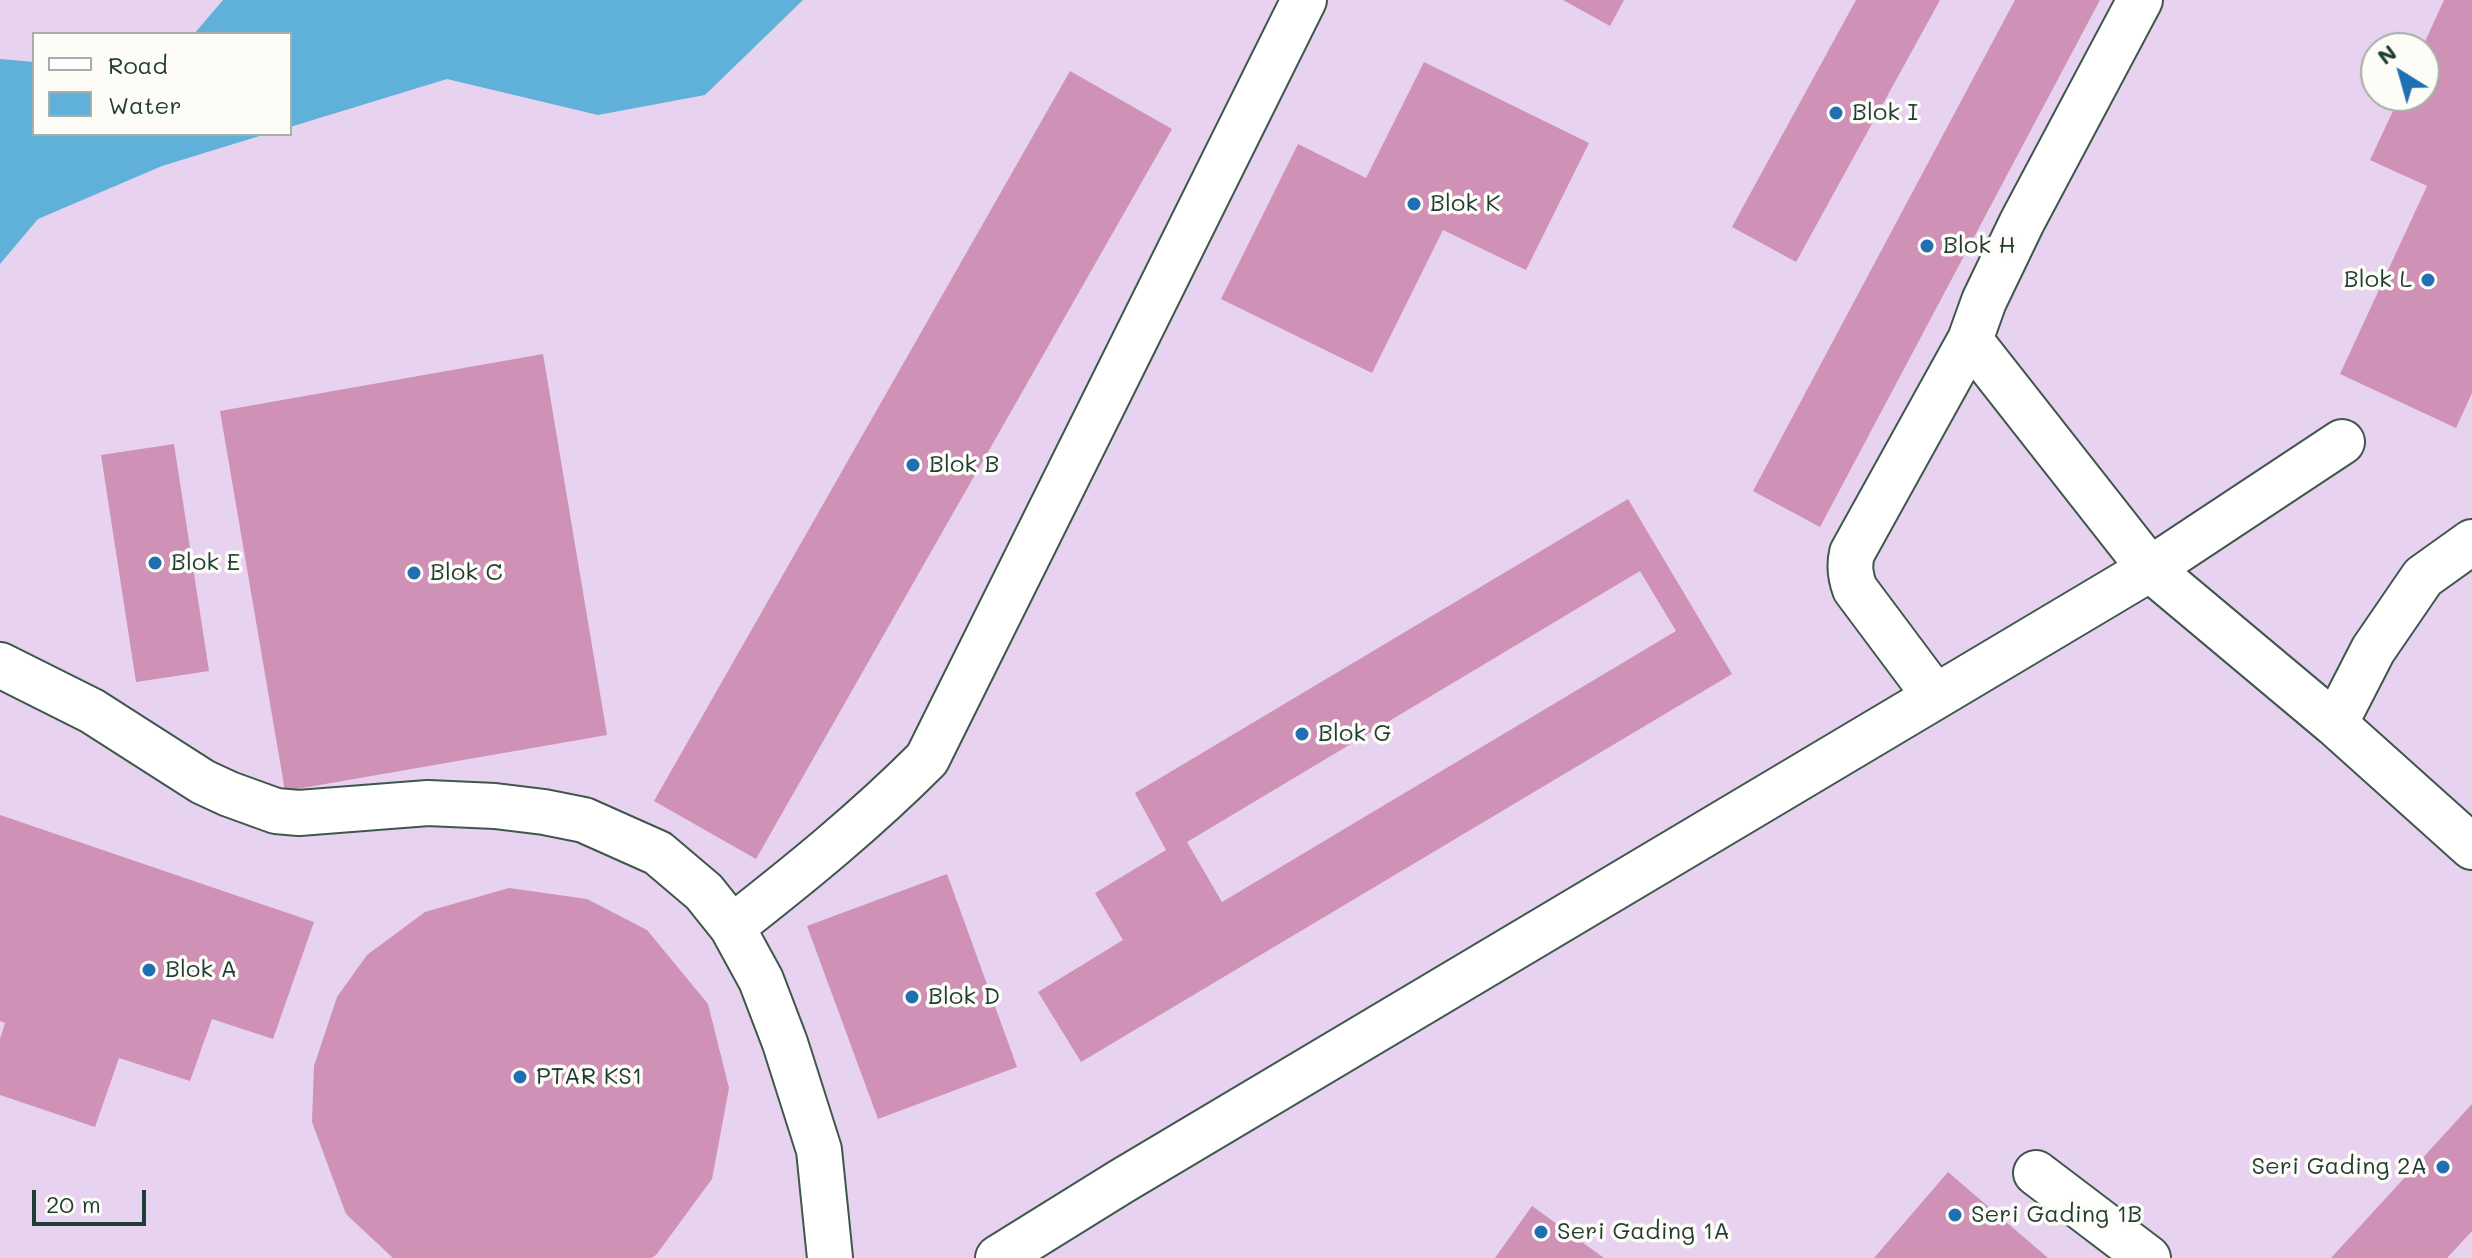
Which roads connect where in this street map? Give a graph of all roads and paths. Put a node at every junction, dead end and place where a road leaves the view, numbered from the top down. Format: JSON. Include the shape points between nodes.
{"nodes":[{"id":1,"x":1304,"y":0,"type":"edge"},
{"id":2,"x":2140,"y":0,"type":"edge"},
{"id":3,"x":1970,"y":340,"type":"junction"},
{"id":4,"x":2342,"y":442,"type":"dead end"},
{"id":5,"x":2472,"y":542,"type":"edge"},
{"id":6,"x":2150,"y":569,"type":"junction"},
{"id":7,"x":0,"y":665,"type":"edge"},
{"id":8,"x":1935,"y":696,"type":"junction"},
{"id":9,"x":2335,"y":724,"type":"junction"},
{"id":10,"x":2472,"y":847,"type":"edge"},
{"id":11,"x":732,"y":927,"type":"junction"},
{"id":12,"x":2036,"y":1173,"type":"dead end"},
{"id":13,"x":830,"y":1258,"type":"edge"},
{"id":14,"x":998,"y":1258,"type":"edge"},
{"id":15,"x":2148,"y":1258,"type":"edge"}],
"edges":[{"from":1,"to":11,"type":"lane","via":[[927,759],[878,809]]},
{"from":2,"to":3,"type":"lane","via":[[2022,222]]},
{"from":3,"to":6,"type":"lane"},
{"from":3,"to":8,"type":"lane","via":[[1850,563],[1855,589]]},
{"from":4,"to":6,"type":"lane"},
{"from":5,"to":9,"type":"lane","via":[[2423,577],[2373,650]]},
{"from":6,"to":8,"type":"lane"},
{"from":6,"to":9,"type":"lane"},
{"from":7,"to":11,"type":"lane","via":[[92,711],[203,782],[276,811],[428,803],[495,806],[584,820],[658,853],[704,892]]},
{"from":8,"to":14,"type":"lane"},
{"from":9,"to":10,"type":"lane"},
{"from":11,"to":13,"type":"lane","via":[[766,993],[819,1150]]},
{"from":12,"to":15,"type":"lane"}]}
